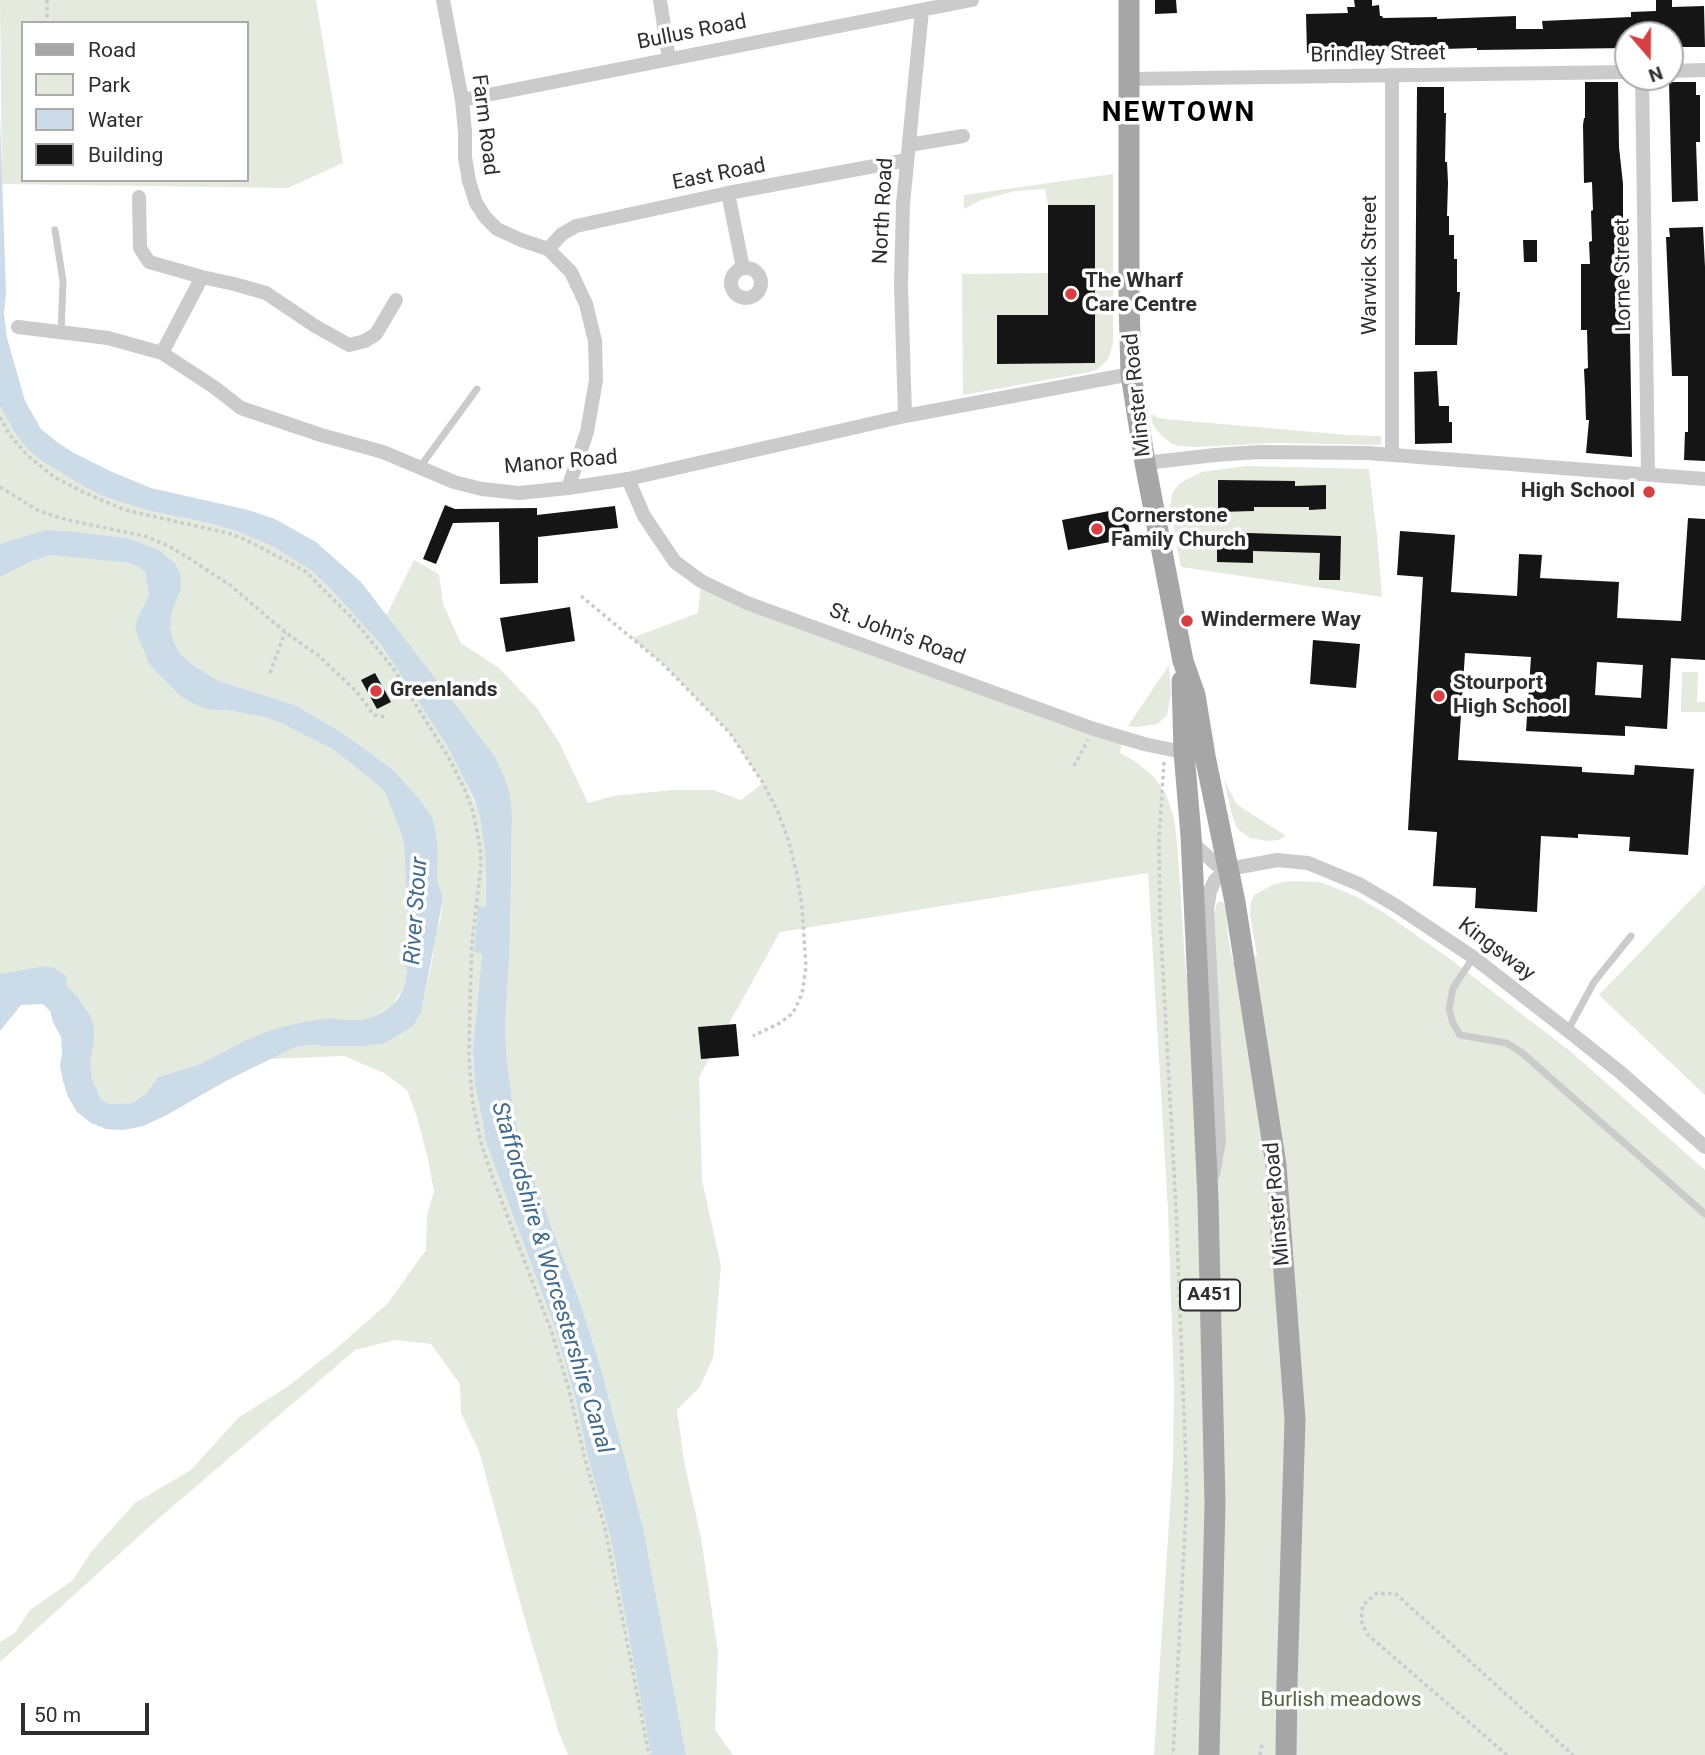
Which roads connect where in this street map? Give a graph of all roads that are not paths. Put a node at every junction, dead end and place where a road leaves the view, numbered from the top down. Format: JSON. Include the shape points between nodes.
{"nodes":[{"id":1,"x":443,"y":0,"type":"edge"},
{"id":2,"x":660,"y":0,"type":"edge"},
{"id":3,"x":972,"y":0,"type":"edge"},
{"id":4,"x":1129,"y":0,"type":"edge"},
{"id":5,"x":922,"y":10,"type":"junction"},
{"id":6,"x":669,"y":59,"type":"junction"},
{"id":7,"x":1684,"y":71,"type":"edge"},
{"id":8,"x":1705,"y":71,"type":"edge"},
{"id":9,"x":1614,"y":72,"type":"edge"},
{"id":10,"x":1392,"y":75,"type":"junction"},
{"id":11,"x":1129,"y":79,"type":"junction"},
{"id":12,"x":1642,"y":91,"type":"edge"},
{"id":13,"x":462,"y":100,"type":"junction"},
{"id":14,"x":963,"y":136,"type":"dead end"},
{"id":15,"x":909,"y":145,"type":"junction"},
{"id":16,"x":907,"y":160,"type":"junction"},
{"id":17,"x":728,"y":193,"type":"junction"},
{"id":18,"x":139,"y":197,"type":"dead end"},
{"id":19,"x":55,"y":230,"type":"dead end"},
{"id":20,"x":548,"y":249,"type":"junction"},
{"id":21,"x":743,"y":268,"type":"dead end"},
{"id":22,"x":202,"y":278,"type":"junction"},
{"id":23,"x":396,"y":300,"type":"dead end"},
{"id":24,"x":18,"y":327,"type":"dead end"},
{"id":25,"x":61,"y":332,"type":"junction"},
{"id":26,"x":162,"y":354,"type":"junction"},
{"id":27,"x":1131,"y":374,"type":"junction"},
{"id":28,"x":477,"y":389,"type":"dead end"},
{"id":29,"x":905,"y":416,"type":"junction"},
{"id":30,"x":1392,"y":454,"type":"junction"},
{"id":31,"x":1145,"y":463,"type":"junction"},
{"id":32,"x":420,"y":468,"type":"junction"},
{"id":33,"x":1648,"y":473,"type":"junction"},
{"id":34,"x":628,"y":479,"type":"junction"},
{"id":35,"x":1705,"y":479,"type":"edge"},
{"id":36,"x":568,"y":488,"type":"junction"},
{"id":37,"x":1185,"y":752,"type":"junction"},
{"id":38,"x":1191,"y":836,"type":"junction"},
{"id":39,"x":1228,"y":869,"type":"junction"},
{"id":40,"x":1631,"y":936,"type":"dead end"},
{"id":41,"x":1473,"y":957,"type":"junction"},
{"id":42,"x":1567,"y":1030,"type":"junction"},
{"id":43,"x":1705,"y":1147,"type":"edge"},
{"id":44,"x":1208,"y":1199,"type":"junction"},
{"id":45,"x":1705,"y":1214,"type":"edge"},
{"id":46,"x":1209,"y":1755,"type":"edge"},
{"id":47,"x":1286,"y":1755,"type":"edge"}],
"edges":[{"from":1,"to":13,"type":"street","name":"Farm Road"},
{"from":2,"to":6,"type":"street"},
{"from":3,"to":5,"type":"street","name":"Bullus Road"},
{"from":4,"to":11,"type":"main road","name":"Minster Road","number":"A451"},
{"from":5,"to":6,"type":"street","name":"Bullus Road"},
{"from":5,"to":15,"type":"street","name":"North Road"},
{"from":6,"to":13,"type":"street","name":"Bullus Road"},
{"from":7,"to":8,"type":"street"},
{"from":9,"to":10,"type":"street","name":"Brindley Street"},
{"from":10,"to":11,"type":"street","name":"Brindley Street"},
{"from":10,"to":30,"type":"street","name":"Warwick Street"},
{"from":11,"to":27,"type":"main road","name":"Minster Road","number":"A451"},
{"from":12,"to":33,"type":"street","name":"Lorne Street"},
{"from":13,"to":20,"type":"street","name":"Farm Road","via":[[465,157],[476,203],[497,229]]},
{"from":14,"to":15,"type":"street"},
{"from":15,"to":16,"type":"street","name":"North Road"},
{"from":16,"to":17,"type":"street","name":"East Road"},
{"from":16,"to":29,"type":"street","name":"North Road","via":[[901,286]]},
{"from":17,"to":20,"type":"street","name":"East Road","via":[[576,226]]},
{"from":17,"to":21,"type":"street"},
{"from":18,"to":22,"type":"street","via":[[144,256],[149,262]]},
{"from":19,"to":25,"type":"lane","via":[[62,281]]},
{"from":20,"to":36,"type":"street","name":"Farm Road","via":[[571,272],[586,304],[595,341],[596,380],[587,432]]},
{"from":22,"to":23,"type":"street","via":[[266,293],[349,345],[376,334]]},
{"from":22,"to":26,"type":"street"},
{"from":24,"to":25,"type":"street","name":"Manor Road"},
{"from":25,"to":26,"type":"street","name":"Manor Road","via":[[108,338]]},
{"from":26,"to":32,"type":"street","name":"Manor Road","via":[[241,408]]},
{"from":27,"to":29,"type":"street","name":"Manor Road"},
{"from":27,"to":31,"type":"main road","name":"Minster Road","number":"A451"},
{"from":28,"to":32,"type":"lane"},
{"from":29,"to":34,"type":"street","name":"Manor Road"},
{"from":30,"to":31,"type":"street","via":[[1259,452]]},
{"from":30,"to":33,"type":"street"},
{"from":31,"to":37,"type":"main road","name":"Minster Road","number":"A451","via":[[1183,661],[1195,695]]},
{"from":32,"to":36,"type":"street","name":"Manor Road","via":[[482,489],[519,493]]},
{"from":33,"to":35,"type":"street"},
{"from":34,"to":36,"type":"street","name":"Manor Road"},
{"from":34,"to":37,"type":"street","name":"St. John's Road","via":[[644,516],[675,562],[701,581],[747,603],[1094,729]]},
{"from":37,"to":38,"type":"main road","name":"Minster Road","number":"A451"},
{"from":37,"to":39,"type":"main road","name":"Minster Road","number":"A451"},
{"from":38,"to":39,"type":"street","via":[[1206,857]]},
{"from":38,"to":44,"type":"main road","name":"Minster Road","number":"A451"},
{"from":39,"to":41,"type":"street","name":"Kingsway","via":[[1277,860],[1323,867],[1395,905]]},
{"from":39,"to":44,"type":"street","via":[[1215,880],[1207,910],[1219,1141]]},
{"from":39,"to":47,"type":"main road","name":"Minster Road","number":"A451","via":[[1276,1166],[1295,1420]]},
{"from":40,"to":42,"type":"lane","via":[[1594,982]]},
{"from":41,"to":42,"type":"street","name":"Kingsway"},
{"from":41,"to":45,"type":"lane","via":[[1453,988],[1449,1009],[1460,1035],[1506,1043],[1521,1052]]},
{"from":42,"to":43,"type":"street","name":"Kingsway"},
{"from":44,"to":46,"type":"main road","name":"Minster Road","number":"A451","via":[[1215,1503]]}]}
